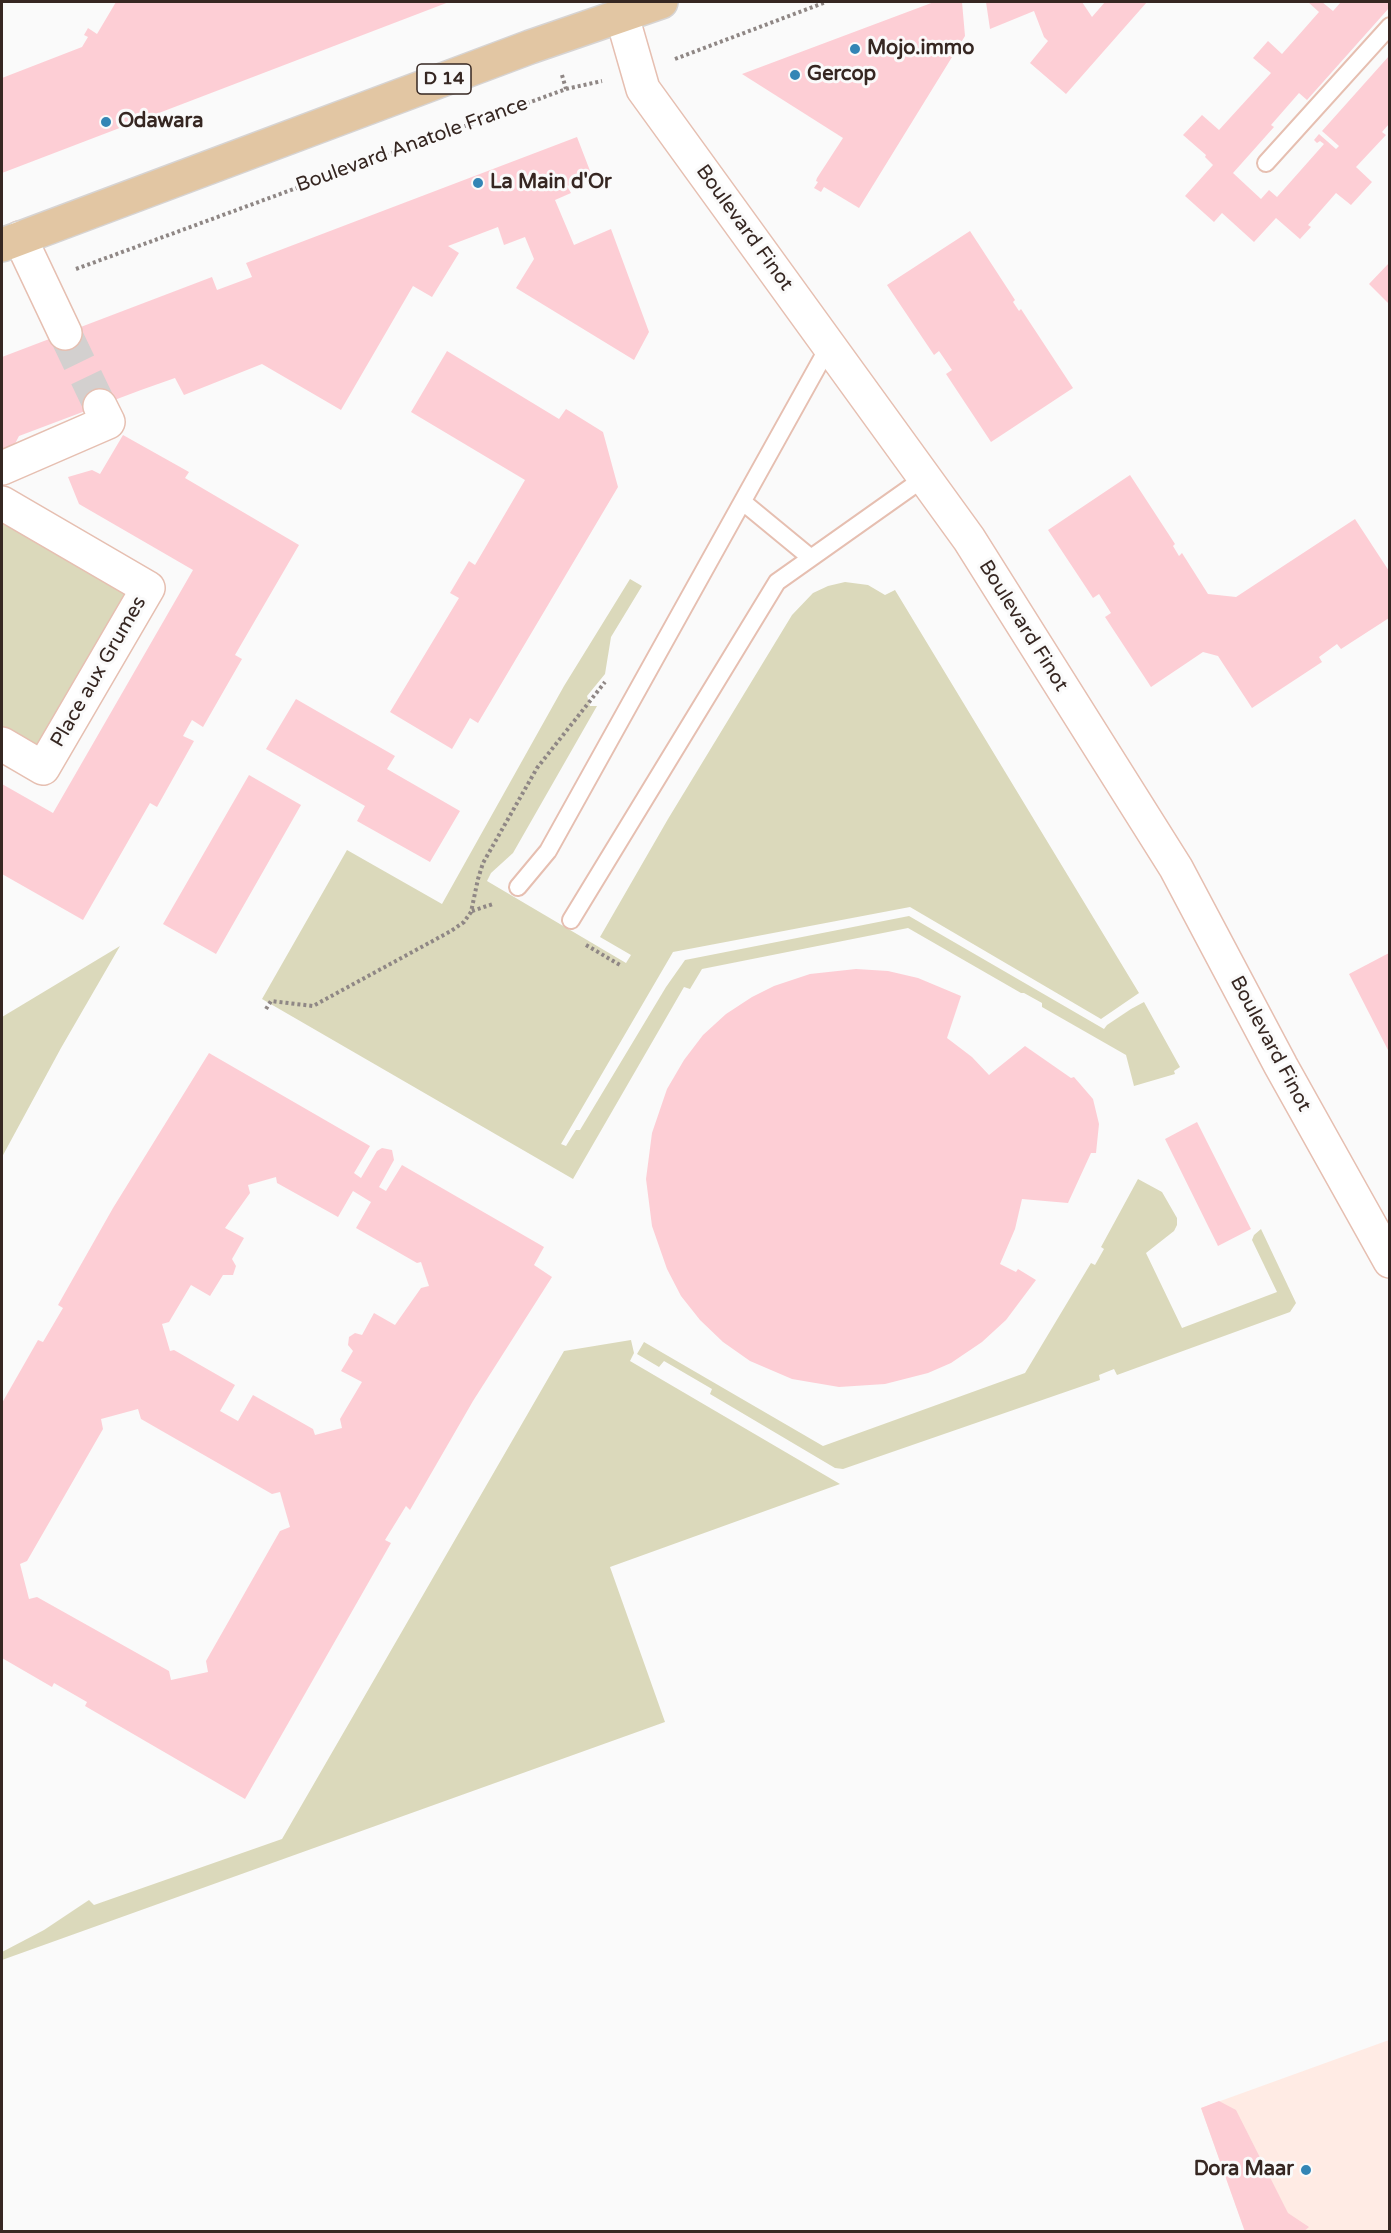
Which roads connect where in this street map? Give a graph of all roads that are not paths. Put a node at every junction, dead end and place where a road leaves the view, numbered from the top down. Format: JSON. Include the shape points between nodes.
{"nodes":[{"id":1,"x":661,"y":2,"type":"edge"},
{"id":2,"x":608,"y":13,"type":"edge"},
{"id":3,"x":1389,"y":26,"type":"edge"},
{"id":4,"x":1266,"y":163,"type":"dead end"},
{"id":5,"x":11,"y":242,"type":"edge"},
{"id":6,"x":65,"y":333,"type":"tunnel mouth"},
{"id":7,"x":829,"y":346,"type":"junction"},
{"id":8,"x":100,"y":405,"type":"tunnel mouth"},
{"id":9,"x":2,"y":468,"type":"edge"},
{"id":10,"x":924,"y":478,"type":"junction"},
{"id":11,"x":743,"y":502,"type":"junction"},
{"id":12,"x":2,"y":503,"type":"edge"},
{"id":13,"x":811,"y":558,"type":"junction"},
{"id":14,"x":2,"y":744,"type":"edge"},
{"id":15,"x":518,"y":887,"type":"dead end"},
{"id":16,"x":571,"y":920,"type":"dead end"},
{"id":17,"x":1389,"y":1261,"type":"edge"}],
"edges":[{"from":1,"to":2,"type":"main road"},
{"from":2,"to":5,"type":"main road","number":"D 14","via":[[530,47]]},
{"from":2,"to":7,"type":"street","name":"Boulevard Finot","via":[[644,89]]},
{"from":3,"to":4,"type":"lane"},
{"from":5,"to":6,"type":"street","via":[[40,282]]},
{"from":7,"to":10,"type":"street","name":"Boulevard Finot"},
{"from":7,"to":11,"type":"lane"},
{"from":8,"to":9,"type":"street","via":[[108,422]]},
{"from":10,"to":13,"type":"lane"},
{"from":10,"to":17,"type":"street","name":"Boulevard Finot","via":[[969,539],[1176,868]]},
{"from":11,"to":13,"type":"lane"},
{"from":11,"to":15,"type":"lane","via":[[548,851]]},
{"from":12,"to":14,"type":"street","name":"Place aux Grumes","via":[[148,588],[43,768]]},
{"from":13,"to":16,"type":"lane","via":[[777,582]]}]}
